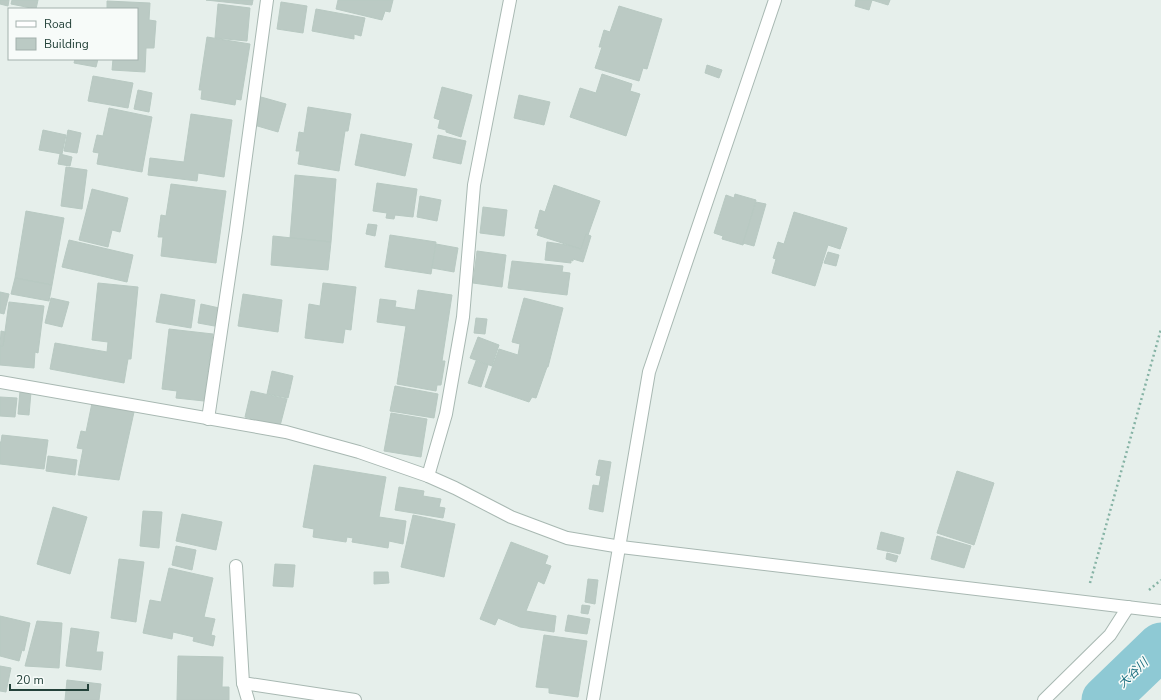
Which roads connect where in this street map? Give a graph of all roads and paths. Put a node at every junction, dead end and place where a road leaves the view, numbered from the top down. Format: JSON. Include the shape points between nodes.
{"nodes":[{"id":1,"x":267,"y":0,"type":"edge"},
{"id":2,"x":510,"y":0,"type":"edge"},
{"id":3,"x":775,"y":0,"type":"edge"},
{"id":4,"x":1161,"y":329,"type":"edge"},
{"id":5,"x":0,"y":382,"type":"edge"},
{"id":6,"x":208,"y":419,"type":"junction"},
{"id":7,"x":428,"y":476,"type":"junction"},
{"id":8,"x":620,"y":547,"type":"junction"},
{"id":9,"x":236,"y":566,"type":"dead end"},
{"id":10,"x":1084,"y":602,"type":"junction"},
{"id":11,"x":1128,"y":607,"type":"junction"},
{"id":12,"x":1161,"y":611,"type":"edge"},
{"id":13,"x":243,"y":683,"type":"junction"},
{"id":14,"x":248,"y":700,"type":"edge"},
{"id":15,"x":355,"y":700,"type":"edge"},
{"id":16,"x":593,"y":700,"type":"edge"},
{"id":17,"x":1044,"y":700,"type":"edge"}],
"edges":[{"from":1,"to":6,"type":"street"},
{"from":2,"to":7,"type":"street","via":[[474,185],[463,317],[448,407]]},
{"from":3,"to":8,"type":"street","via":[[649,372]]},
{"from":4,"to":10,"type":"path"},
{"from":5,"to":6,"type":"street"},
{"from":6,"to":7,"type":"street","via":[[286,432],[359,452]]},
{"from":7,"to":8,"type":"street","via":[[511,517],[567,538]]},
{"from":8,"to":10,"type":"street"},
{"from":8,"to":16,"type":"street"},
{"from":9,"to":13,"type":"street"},
{"from":10,"to":11,"type":"street"},
{"from":11,"to":12,"type":"street"},
{"from":11,"to":17,"type":"street","via":[[1110,635]]},
{"from":13,"to":14,"type":"street"},
{"from":13,"to":15,"type":"street"}]}
